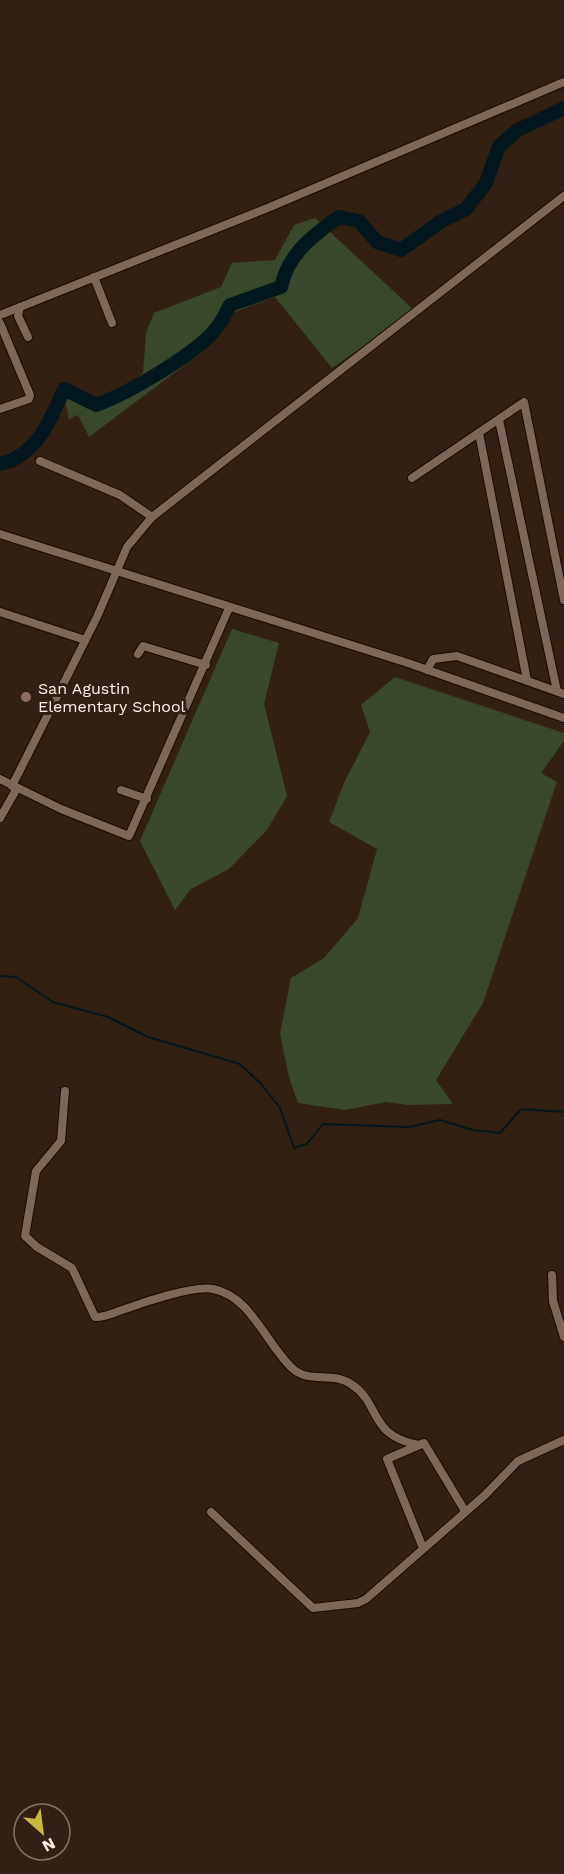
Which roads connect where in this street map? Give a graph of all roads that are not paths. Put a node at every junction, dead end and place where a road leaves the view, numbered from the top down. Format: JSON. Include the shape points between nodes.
{"nodes":[{"id":1,"x":564,"y":82,"type":"edge"},
{"id":2,"x":564,"y":196,"type":"edge"},
{"id":3,"x":94,"y":277,"type":"junction"},
{"id":4,"x":20,"y":307,"type":"junction"},
{"id":5,"x":0,"y":315,"type":"edge"},
{"id":6,"x":0,"y":323,"type":"edge"},
{"id":7,"x":112,"y":323,"type":"dead end"},
{"id":8,"x":28,"y":338,"type":"dead end"},
{"id":9,"x":0,"y":409,"type":"edge"},
{"id":10,"x":499,"y":420,"type":"junction"},
{"id":11,"x":479,"y":433,"type":"junction"},
{"id":12,"x":40,"y":461,"type":"dead end"},
{"id":13,"x":412,"y":478,"type":"dead end"},
{"id":14,"x":152,"y":517,"type":"junction"},
{"id":15,"x":0,"y":534,"type":"edge"},
{"id":16,"x":116,"y":569,"type":"junction"},
{"id":17,"x":564,"y":600,"type":"edge"},
{"id":18,"x":229,"y":608,"type":"junction"},
{"id":19,"x":0,"y":612,"type":"edge"},
{"id":20,"x":85,"y":640,"type":"junction"},
{"id":21,"x":138,"y":654,"type":"dead end"},
{"id":22,"x":206,"y":665,"type":"junction"},
{"id":23,"x":427,"y":670,"type":"junction"},
{"id":24,"x":527,"y":680,"type":"junction"},
{"id":25,"x":561,"y":692,"type":"edge"},
{"id":26,"x":564,"y":718,"type":"edge"},
{"id":27,"x":0,"y":779,"type":"edge"},
{"id":28,"x":14,"y":787,"type":"junction"},
{"id":29,"x":121,"y":790,"type":"dead end"},
{"id":30,"x":147,"y":799,"type":"junction"},
{"id":31,"x":0,"y":818,"type":"edge"},
{"id":32,"x":65,"y":1091,"type":"dead end"},
{"id":33,"x":552,"y":1275,"type":"dead end"},
{"id":34,"x":564,"y":1337,"type":"edge"},
{"id":35,"x":564,"y":1440,"type":"edge"},
{"id":36,"x":419,"y":1445,"type":"junction"},
{"id":37,"x":465,"y":1510,"type":"junction"},
{"id":38,"x":211,"y":1512,"type":"dead end"},
{"id":39,"x":423,"y":1548,"type":"junction"}],
"edges":[{"from":1,"to":3,"type":"street"},
{"from":2,"to":14,"type":"street"},
{"from":3,"to":4,"type":"street"},
{"from":3,"to":7,"type":"street"},
{"from":4,"to":5,"type":"street"},
{"from":4,"to":8,"type":"street","via":[[18,316]]},
{"from":6,"to":9,"type":"street","via":[[30,396]]},
{"from":10,"to":11,"type":"street"},
{"from":10,"to":17,"type":"street","via":[[525,402]]},
{"from":10,"to":25,"type":"street"},
{"from":11,"to":13,"type":"street"},
{"from":11,"to":24,"type":"street"},
{"from":12,"to":14,"type":"street","via":[[120,495]]},
{"from":14,"to":16,"type":"street","via":[[127,547]]},
{"from":15,"to":16,"type":"street"},
{"from":16,"to":18,"type":"street"},
{"from":16,"to":20,"type":"street"},
{"from":18,"to":22,"type":"street"},
{"from":18,"to":23,"type":"street"},
{"from":19,"to":20,"type":"street"},
{"from":20,"to":28,"type":"street"},
{"from":21,"to":22,"type":"street","via":[[143,646]]},
{"from":22,"to":30,"type":"street"},
{"from":23,"to":24,"type":"street","via":[[434,659],[457,656]]},
{"from":23,"to":26,"type":"street"},
{"from":24,"to":25,"type":"street"},
{"from":27,"to":28,"type":"street"},
{"from":28,"to":30,"type":"street","via":[[124,836],[132,832]]},
{"from":28,"to":31,"type":"street"},
{"from":29,"to":30,"type":"street"},
{"from":32,"to":36,"type":"street","via":[[61,1141],[36,1171],[25,1236],[72,1268],[94,1317],[198,1288],[226,1293],[251,1314],[300,1375],[329,1376],[349,1382],[362,1394],[384,1428],[405,1442]]},
{"from":33,"to":34,"type":"street","via":[[553,1301]]},
{"from":35,"to":37,"type":"street","via":[[518,1461],[485,1496]]},
{"from":36,"to":37,"type":"street","via":[[427,1445]]},
{"from":36,"to":39,"type":"street","via":[[386,1461]]},
{"from":37,"to":39,"type":"street"},
{"from":38,"to":39,"type":"street","via":[[316,1609],[363,1602]]}]}
